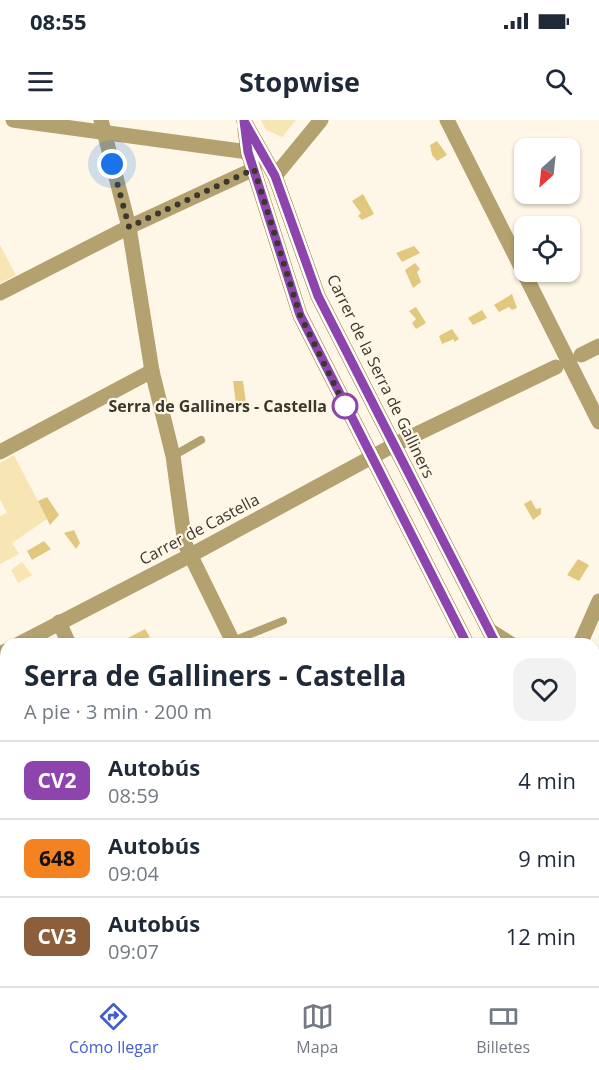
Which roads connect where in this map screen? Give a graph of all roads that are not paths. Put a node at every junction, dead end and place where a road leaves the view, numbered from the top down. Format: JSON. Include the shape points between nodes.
{"nodes":[{"id":1,"x":13,"y":120,"type":"edge"},
{"id":2,"x":243,"y":120,"type":"edge"},
{"id":3,"x":321,"y":120,"type":"edge"},
{"id":4,"x":447,"y":120,"type":"edge"},
{"id":5,"x":103,"y":126,"type":"edge"},
{"id":6,"x":248,"y":152,"type":"junction"},
{"id":7,"x":254,"y":169,"type":"junction"},
{"id":8,"x":275,"y":176,"type":"junction"},
{"id":9,"x":129,"y":227,"type":"junction"},
{"id":10,"x":301,"y":245,"type":"junction"},
{"id":11,"x":281,"y":252,"type":"junction"},
{"id":12,"x":0,"y":293,"type":"edge"},
{"id":13,"x":599,"y":346,"type":"edge"},
{"id":14,"x":581,"y":355,"type":"dead end"},
{"id":15,"x":556,"y":367,"type":"dead end"},
{"id":16,"x":152,"y":371,"type":"junction"},
{"id":17,"x":599,"y":422,"type":"edge"},
{"id":18,"x":201,"y":440,"type":"dead end"},
{"id":19,"x":397,"y":443,"type":"junction"},
{"id":20,"x":0,"y":452,"type":"edge"},
{"id":21,"x":173,"y":456,"type":"junction"},
{"id":22,"x":371,"y":459,"type":"junction"},
{"id":23,"x":191,"y":555,"type":"junction"},
{"id":24,"x":599,"y":601,"type":"edge"},
{"id":25,"x":284,"y":621,"type":"dead end"},
{"id":26,"x":59,"y":622,"type":"junction"},
{"id":27,"x":493,"y":637,"type":"edge"},
{"id":28,"x":30,"y":638,"type":"edge"},
{"id":29,"x":66,"y":638,"type":"edge"},
{"id":30,"x":231,"y":638,"type":"edge"},
{"id":31,"x":243,"y":638,"type":"edge"},
{"id":32,"x":464,"y":638,"type":"edge"},
{"id":33,"x":582,"y":638,"type":"edge"}],
"edges":[{"from":1,"to":5,"type":"street"},
{"from":2,"to":6,"type":"street","name":"Carrer de la Serra de Galliners"},
{"from":2,"to":8,"type":"street","name":"Carrer de la Serra de Galliners"},
{"from":3,"to":8,"type":"street"},
{"from":4,"to":17,"type":"street"},
{"from":5,"to":6,"type":"street"},
{"from":5,"to":9,"type":"street"},
{"from":6,"to":7,"type":"street","name":"Carrer de la Serra de Galliners"},
{"from":7,"to":8,"type":"street","via":[[259,168],[268,180]]},
{"from":7,"to":9,"type":"street"},
{"from":7,"to":11,"type":"street","name":"Carrer de la Serra de Galliners"},
{"from":8,"to":10,"type":"street","name":"Carrer de la Serra de Galliners"},
{"from":9,"to":12,"type":"street"},
{"from":9,"to":16,"type":"street"},
{"from":10,"to":11,"type":"street","via":[[288,243]]},
{"from":10,"to":19,"type":"street","name":"Carrer de la Serra de Galliners","via":[[318,296]]},
{"from":11,"to":22,"type":"street","name":"Carrer de la Serra de Galliners","via":[[300,315]]},
{"from":13,"to":14,"type":"street"},
{"from":15,"to":19,"type":"street","name":"Carrer de Castella"},
{"from":16,"to":20,"type":"street"},
{"from":16,"to":21,"type":"street"},
{"from":18,"to":21,"type":"lane"},
{"from":19,"to":22,"type":"street","name":"Carrer de Castella"},
{"from":19,"to":27,"type":"street","name":"Carrer de la Serra de Galliners"},
{"from":21,"to":23,"type":"street","via":[[185,544]]},
{"from":22,"to":23,"type":"street","name":"Carrer de Castella"},
{"from":22,"to":32,"type":"street","name":"Carrer de la Serra de Galliners"},
{"from":23,"to":26,"type":"street","name":"Carrer de Castella"},
{"from":23,"to":30,"type":"street"},
{"from":24,"to":33,"type":"street"},
{"from":25,"to":31,"type":"lane"},
{"from":26,"to":28,"type":"street","name":"Carrer de Castella"},
{"from":26,"to":29,"type":"street"}]}
